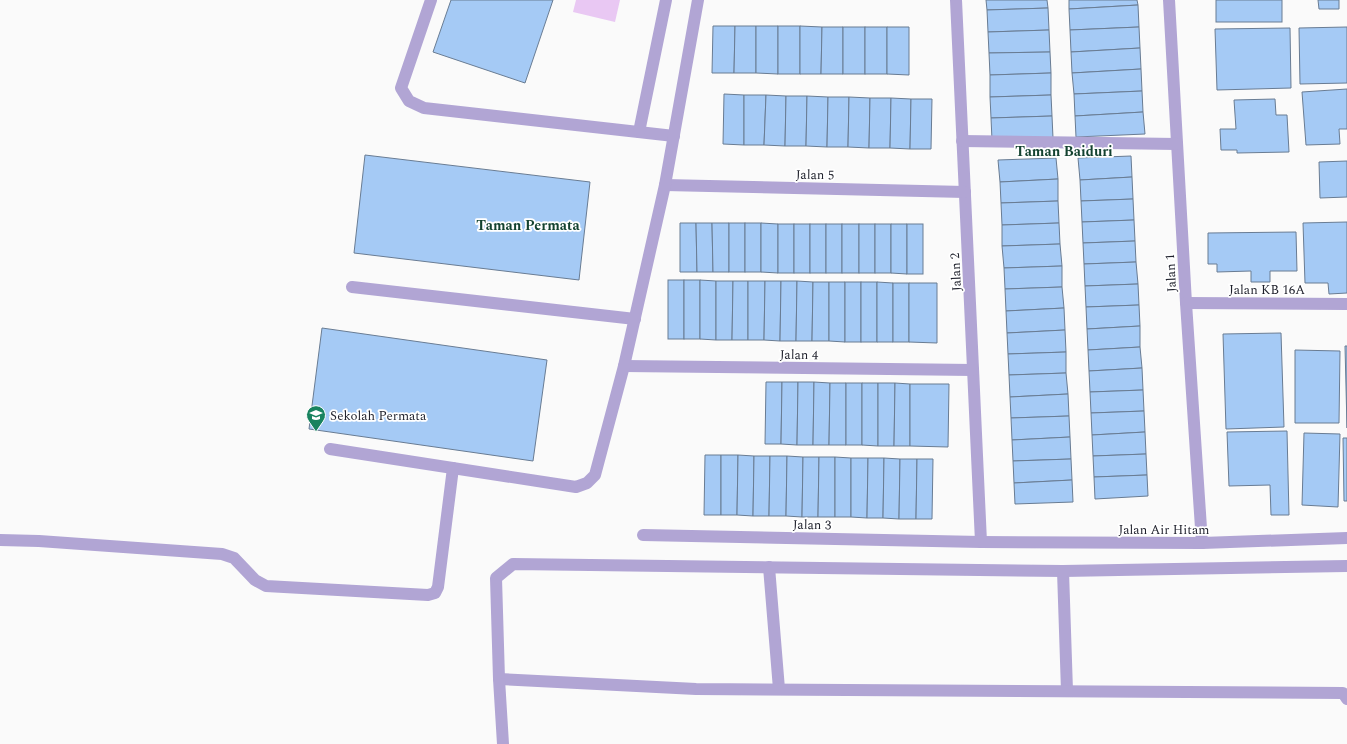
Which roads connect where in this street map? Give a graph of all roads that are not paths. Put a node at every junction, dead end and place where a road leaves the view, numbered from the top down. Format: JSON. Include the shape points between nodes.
{"nodes":[{"id":1,"x":431,"y":0,"type":"edge"},
{"id":2,"x":666,"y":0,"type":"edge"},
{"id":3,"x":698,"y":0,"type":"edge"},
{"id":4,"x":956,"y":0,"type":"edge"},
{"id":5,"x":1169,"y":0,"type":"edge"},
{"id":6,"x":639,"y":132,"type":"junction"},
{"id":7,"x":674,"y":136,"type":"junction"},
{"id":8,"x":962,"y":141,"type":"junction"},
{"id":9,"x":1177,"y":144,"type":"junction"},
{"id":10,"x":665,"y":185,"type":"junction"},
{"id":11,"x":965,"y":192,"type":"junction"},
{"id":12,"x":352,"y":287,"type":"dead end"},
{"id":13,"x":1186,"y":302,"type":"junction"},
{"id":14,"x":1347,"y":304,"type":"edge"},
{"id":15,"x":635,"y":319,"type":"junction"},
{"id":16,"x":624,"y":366,"type":"junction"},
{"id":17,"x":973,"y":370,"type":"junction"},
{"id":18,"x":330,"y":449,"type":"dead end"},
{"id":19,"x":453,"y":468,"type":"junction"},
{"id":20,"x":643,"y":535,"type":"dead end"},
{"id":21,"x":1347,"y":538,"type":"edge"},
{"id":22,"x":0,"y":540,"type":"edge"},
{"id":23,"x":981,"y":542,"type":"junction"},
{"id":24,"x":1202,"y":543,"type":"junction"},
{"id":25,"x":1347,"y":566,"type":"edge"},
{"id":26,"x":769,"y":567,"type":"junction"},
{"id":27,"x":1062,"y":571,"type":"junction"},
{"id":28,"x":499,"y":679,"type":"junction"},
{"id":29,"x":779,"y":689,"type":"junction"},
{"id":30,"x":1067,"y":691,"type":"junction"},
{"id":31,"x":1347,"y":699,"type":"edge"},
{"id":32,"x":503,"y":744,"type":"edge"}],
"edges":[{"from":1,"to":6,"type":"street","via":[[400,88],[410,101],[424,108]]},
{"from":2,"to":6,"type":"street"},
{"from":3,"to":7,"type":"street"},
{"from":4,"to":8,"type":"street","name":"Jalan 2"},
{"from":5,"to":9,"type":"street","name":"Jalan 1"},
{"from":6,"to":7,"type":"street"},
{"from":7,"to":10,"type":"street"},
{"from":8,"to":9,"type":"street"},
{"from":8,"to":11,"type":"street","name":"Jalan 2"},
{"from":9,"to":13,"type":"street","name":"Jalan 1"},
{"from":10,"to":11,"type":"street","name":"Jalan 5"},
{"from":10,"to":15,"type":"street"},
{"from":11,"to":17,"type":"street","name":"Jalan 2"},
{"from":12,"to":15,"type":"street"},
{"from":13,"to":14,"type":"street","name":"Jalan KB 16A"},
{"from":13,"to":24,"type":"street","name":"Jalan 1"},
{"from":15,"to":16,"type":"street"},
{"from":16,"to":17,"type":"street","name":"Jalan 4"},
{"from":16,"to":19,"type":"street","via":[[595,475],[587,483],[576,487]]},
{"from":17,"to":23,"type":"street","name":"Jalan 2"},
{"from":18,"to":19,"type":"street"},
{"from":19,"to":22,"type":"street","via":[[438,587],[435,593],[428,595],[266,586],[255,580],[234,558],[222,554]]},
{"from":20,"to":23,"type":"street","name":"Jalan 3"},
{"from":21,"to":24,"type":"street","name":"Jalan Air Hitam"},
{"from":23,"to":24,"type":"street","name":"Jalan Air Hitam"},
{"from":25,"to":27,"type":"street"},
{"from":26,"to":27,"type":"street"},
{"from":26,"to":28,"type":"street","via":[[513,564],[496,578]]},
{"from":26,"to":29,"type":"street"},
{"from":27,"to":30,"type":"street"},
{"from":28,"to":29,"type":"street","via":[[696,689]]},
{"from":28,"to":32,"type":"street"},
{"from":29,"to":30,"type":"street"},
{"from":30,"to":31,"type":"street","via":[[1343,693]]}]}
